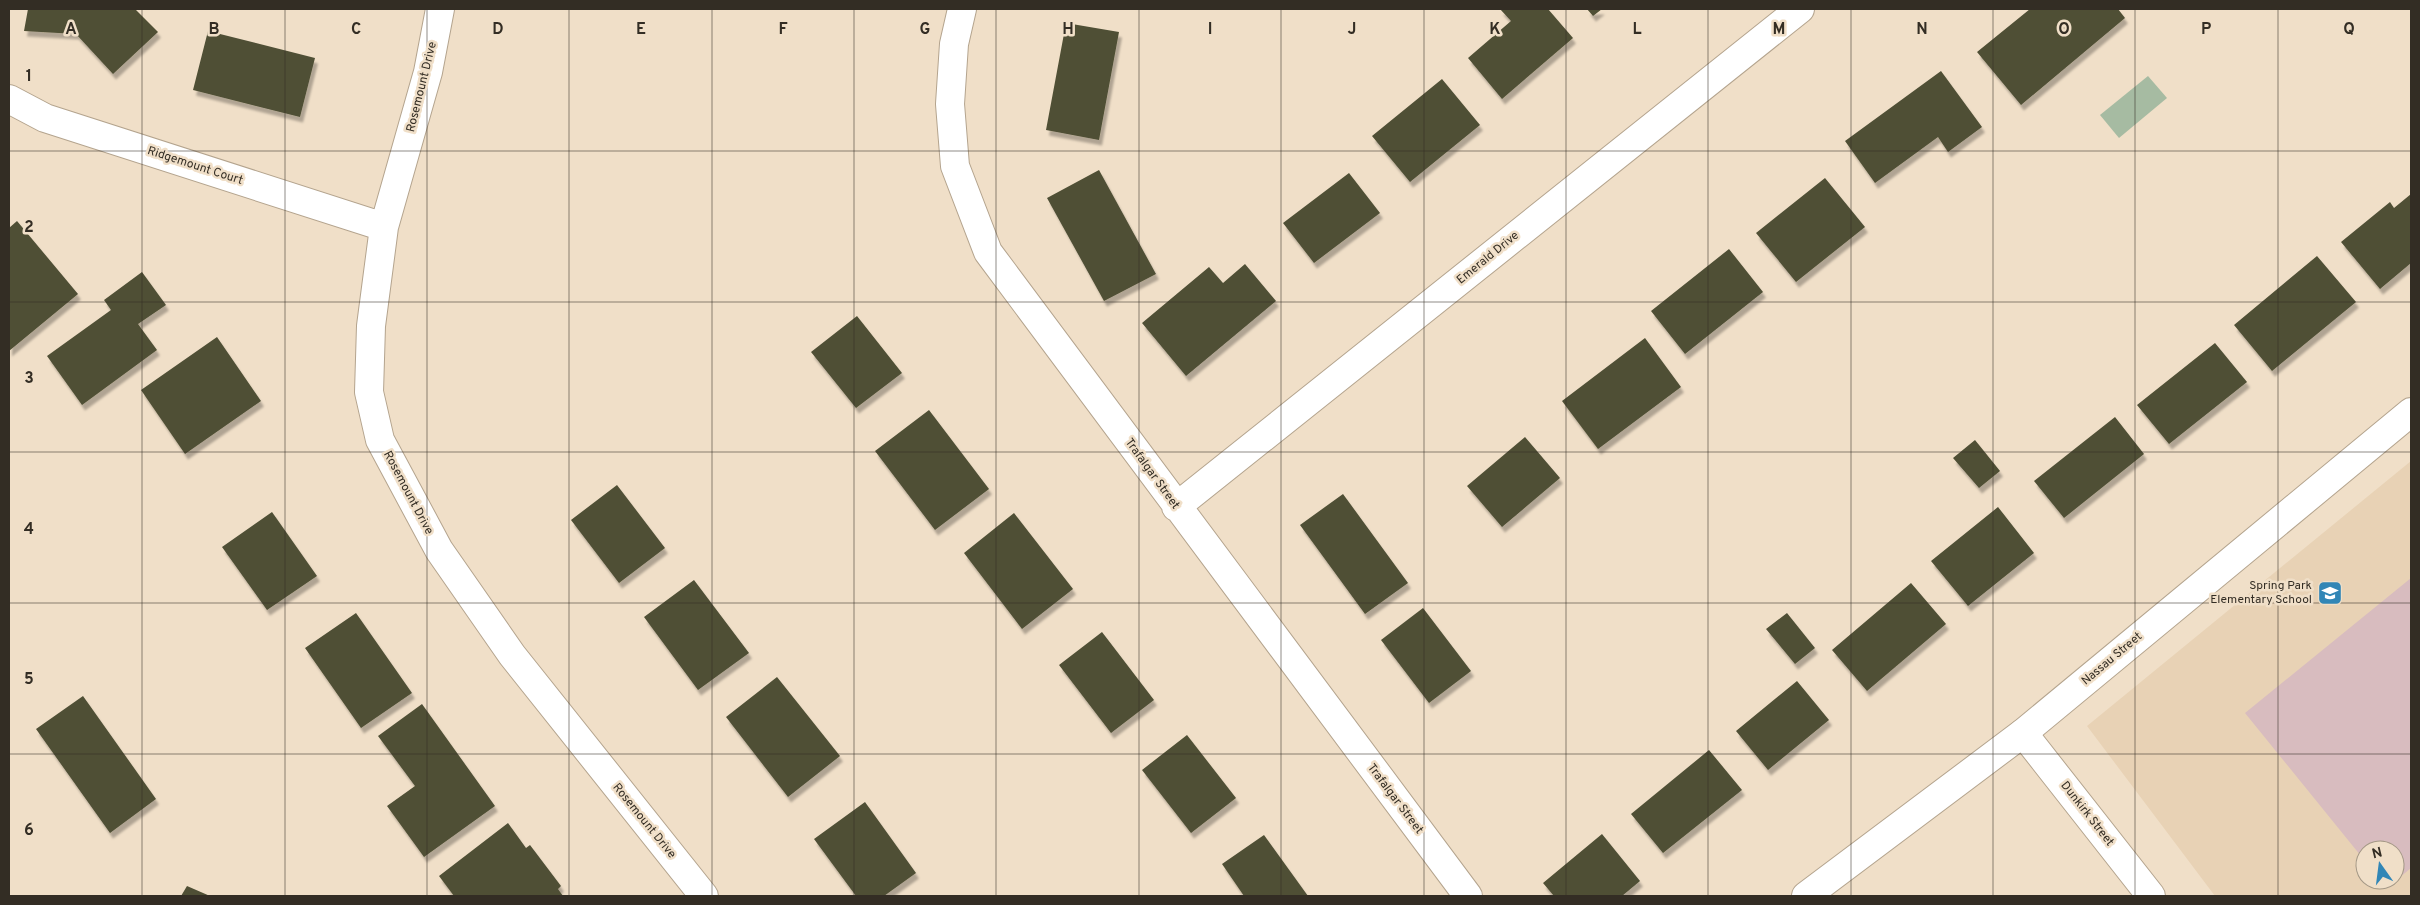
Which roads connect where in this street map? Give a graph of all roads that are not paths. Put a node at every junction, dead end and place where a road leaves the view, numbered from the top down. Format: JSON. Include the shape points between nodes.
{"nodes":[{"id":1,"x":440,"y":9,"type":"edge"},
{"id":2,"x":962,"y":9,"type":"edge"},
{"id":3,"x":1800,"y":9,"type":"edge"},
{"id":4,"x":9,"y":99,"type":"edge"},
{"id":5,"x":384,"y":227,"type":"junction"},
{"id":6,"x":2411,"y":412,"type":"edge"},
{"id":7,"x":1176,"y":507,"type":"junction"},
{"id":8,"x":2023,"y":733,"type":"junction"},
{"id":9,"x":704,"y":896,"type":"edge"},
{"id":10,"x":1468,"y":896,"type":"edge"},
{"id":11,"x":1806,"y":896,"type":"edge"},
{"id":12,"x":2151,"y":896,"type":"edge"}],
"edges":[{"from":1,"to":5,"type":"street","name":"Rosemount Drive","via":[[428,72]]},
{"from":2,"to":7,"type":"street","name":"Trafalgar Street","via":[[954,44],[950,104],[955,166],[988,252]]},
{"from":3,"to":7,"type":"street","name":"Emerald Drive"},
{"from":4,"to":5,"type":"street","name":"Ridgemount Court","via":[[44,118]]},
{"from":5,"to":9,"type":"street","name":"Rosemount Drive","via":[[371,326],[369,392],[380,440],[439,550],[512,655]]},
{"from":6,"to":8,"type":"street","name":"Nassau Street"},
{"from":7,"to":10,"type":"street","name":"Trafalgar Street"},
{"from":8,"to":11,"type":"street","name":"Nassau Street"},
{"from":8,"to":12,"type":"street","name":"Dunkirk Street"}]}
